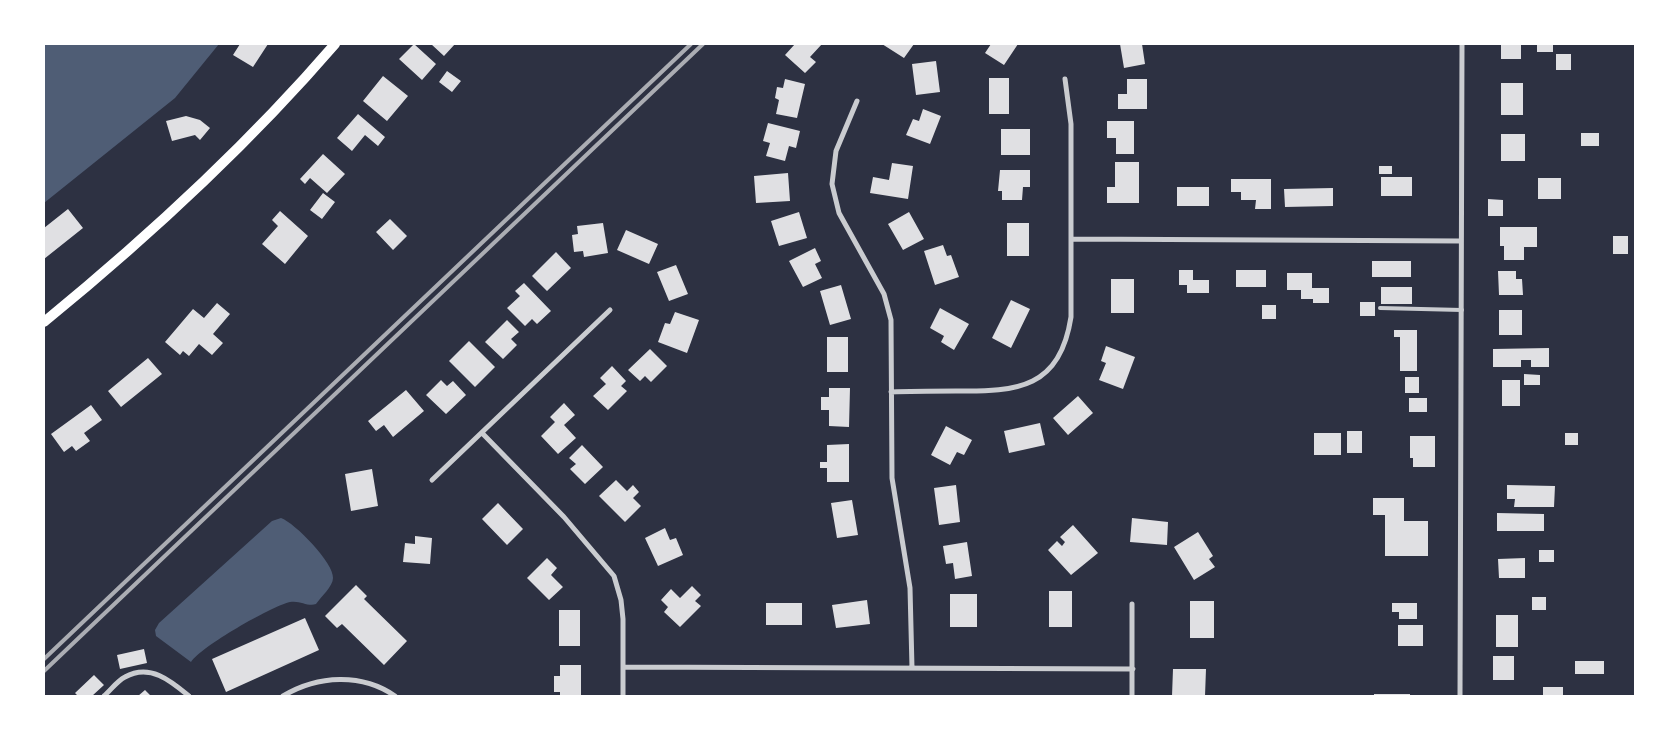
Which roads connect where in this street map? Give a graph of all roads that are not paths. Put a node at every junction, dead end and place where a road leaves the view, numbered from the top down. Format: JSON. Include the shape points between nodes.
{"nodes":[{"id":1,"x":336,"y":44,"type":"edge"},
{"id":2,"x":1462,"y":44,"type":"edge"},
{"id":3,"x":1065,"y":79,"type":"dead end"},
{"id":4,"x":857,"y":101,"type":"dead end"},
{"id":5,"x":1071,"y":239,"type":"junction"},
{"id":6,"x":1462,"y":241,"type":"junction"},
{"id":7,"x":1380,"y":308,"type":"dead end"},
{"id":8,"x":610,"y":310,"type":"dead end"},
{"id":9,"x":1462,"y":310,"type":"junction"},
{"id":10,"x":44,"y":322,"type":"edge"},
{"id":11,"x":891,"y":392,"type":"junction"},
{"id":12,"x":483,"y":434,"type":"junction"},
{"id":13,"x":432,"y":480,"type":"dead end"},
{"id":14,"x":1132,"y":604,"type":"dead end"},
{"id":15,"x":623,"y":667,"type":"junction"},
{"id":16,"x":912,"y":668,"type":"junction"},
{"id":17,"x":1133,"y":669,"type":"junction"},
{"id":18,"x":104,"y":696,"type":"edge"},
{"id":19,"x":189,"y":696,"type":"edge"},
{"id":20,"x":284,"y":696,"type":"edge"},
{"id":21,"x":395,"y":696,"type":"edge"},
{"id":22,"x":623,"y":696,"type":"edge"},
{"id":23,"x":1132,"y":696,"type":"edge"},
{"id":24,"x":1460,"y":696,"type":"edge"}],
"edges":[{"from":1,"to":10,"type":"main road","via":[[179,207]]},
{"from":2,"to":6,"type":"street"},
{"from":3,"to":5,"type":"street","via":[[1071,124]]},
{"from":4,"to":11,"type":"street","via":[[836,151],[834,194],[847,231],[888,304]]},
{"from":5,"to":6,"type":"street"},
{"from":5,"to":11,"type":"street","via":[[1068,336],[1057,361],[1045,373],[1021,387],[1003,391]]},
{"from":6,"to":9,"type":"street"},
{"from":7,"to":9,"type":"lane"},
{"from":8,"to":12,"type":"street"},
{"from":9,"to":24,"type":"street"},
{"from":11,"to":16,"type":"street","via":[[892,478],[910,588]]},
{"from":12,"to":13,"type":"street"},
{"from":12,"to":15,"type":"street","via":[[564,517],[614,576],[621,600]]},
{"from":14,"to":17,"type":"street"},
{"from":15,"to":16,"type":"street"},
{"from":15,"to":22,"type":"street"},
{"from":16,"to":17,"type":"street"},
{"from":17,"to":23,"type":"street"},
{"from":18,"to":19,"type":"street","via":[[125,677],[150,673],[162,675]]},
{"from":20,"to":21,"type":"street","via":[[306,686],[345,678],[376,685]]}]}
